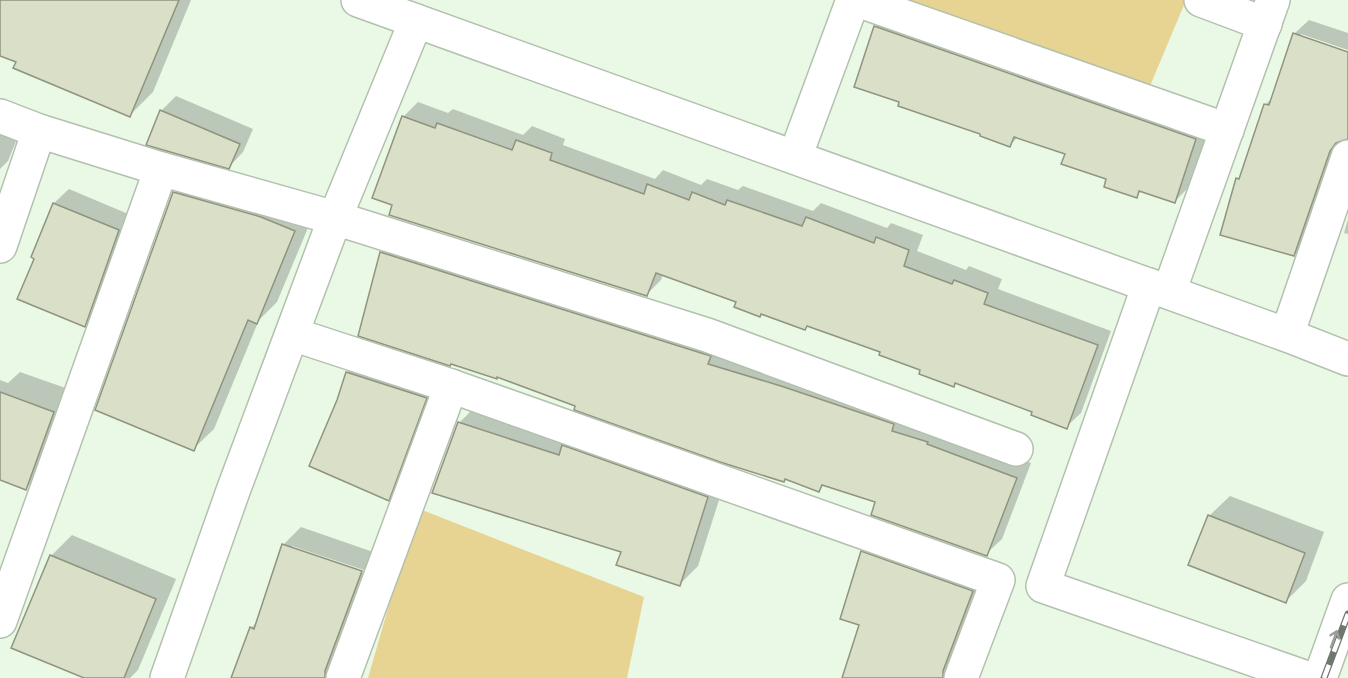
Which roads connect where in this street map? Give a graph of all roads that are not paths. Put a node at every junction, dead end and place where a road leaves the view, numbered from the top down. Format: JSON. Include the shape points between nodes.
{"nodes":[{"id":1,"x":855,"y":0,"type":"edge"},
{"id":2,"x":1202,"y":0,"type":"edge"},
{"id":3,"x":366,"y":1,"type":"edge"},
{"id":4,"x":1269,"y":12,"type":"edge"},
{"id":5,"x":416,"y":21,"type":"junction"},
{"id":6,"x":0,"y":116,"type":"edge"},
{"id":7,"x":1227,"y":130,"type":"junction"},
{"id":8,"x":39,"y":131,"type":"junction"},
{"id":9,"x":795,"y":157,"type":"junction"},
{"id":10,"x":1348,"y":157,"type":"edge"},
{"id":11,"x":161,"y":170,"type":"junction"},
{"id":12,"x":334,"y":218,"type":"junction"},
{"id":13,"x":0,"y":246,"type":"edge"},
{"id":14,"x":1159,"y":289,"type":"junction"},
{"id":15,"x":292,"y":334,"type":"junction"},
{"id":16,"x":1287,"y":335,"type":"junction"},
{"id":17,"x":1348,"y":359,"type":"edge"},
{"id":18,"x":451,"y":387,"type":"junction"},
{"id":19,"x":1016,"y":449,"type":"dead end"},
{"id":20,"x":1348,"y":600,"type":"edge"},
{"id":21,"x":0,"y":621,"type":"edge"},
{"id":22,"x":167,"y":678,"type":"edge"},
{"id":23,"x":343,"y":678,"type":"edge"},
{"id":24,"x":961,"y":678,"type":"edge"},
{"id":25,"x":1307,"y":678,"type":"edge"},
{"id":26,"x":1320,"y":678,"type":"edge"}],
"edges":[{"from":1,"to":7,"type":"street"},
{"from":1,"to":9,"type":"street"},
{"from":2,"to":4,"type":"street"},
{"from":3,"to":5,"type":"street"},
{"from":4,"to":7,"type":"street"},
{"from":5,"to":9,"type":"street"},
{"from":5,"to":12,"type":"street"},
{"from":6,"to":8,"type":"street"},
{"from":7,"to":14,"type":"street"},
{"from":8,"to":11,"type":"street"},
{"from":8,"to":13,"type":"street"},
{"from":9,"to":14,"type":"street"},
{"from":10,"to":16,"type":"street"},
{"from":11,"to":12,"type":"street"},
{"from":11,"to":21,"type":"street"},
{"from":12,"to":15,"type":"street"},
{"from":12,"to":19,"type":"street","via":[[706,335]]},
{"from":14,"to":16,"type":"street"},
{"from":14,"to":25,"type":"street","via":[[1043,586]]},
{"from":15,"to":18,"type":"street"},
{"from":15,"to":22,"type":"street"},
{"from":16,"to":17,"type":"street"},
{"from":18,"to":23,"type":"street"},
{"from":18,"to":24,"type":"street","via":[[998,580]]},
{"from":26,"to":20,"type":"street","one_way":true}]}
